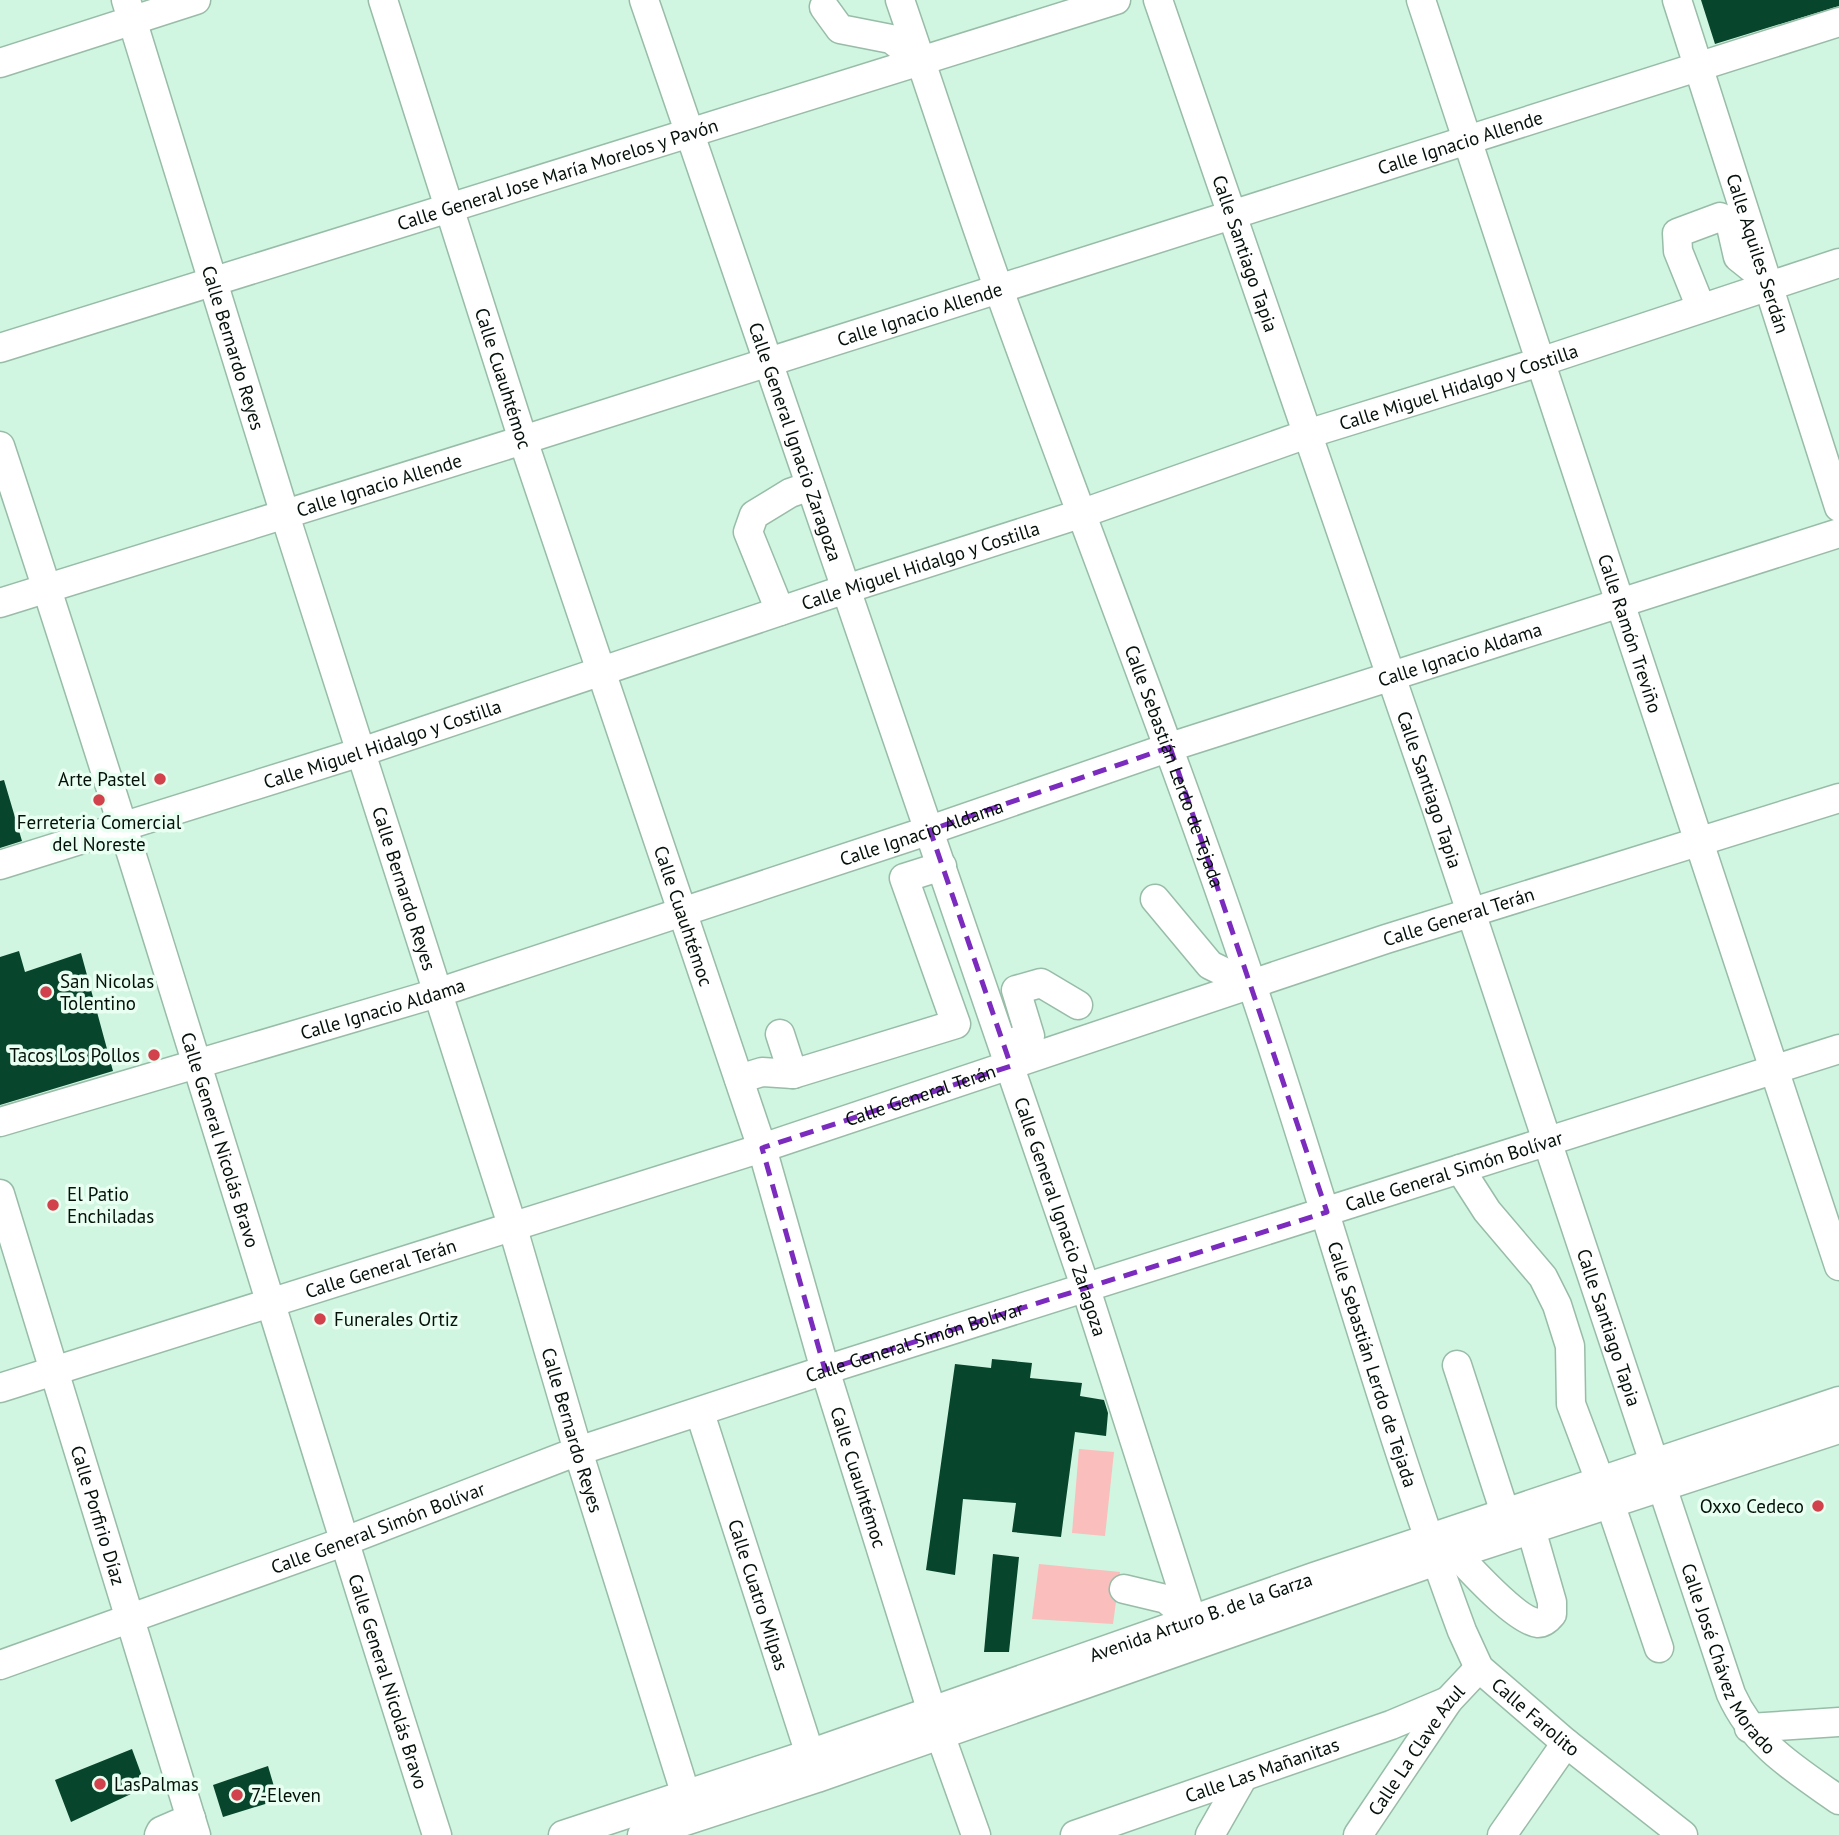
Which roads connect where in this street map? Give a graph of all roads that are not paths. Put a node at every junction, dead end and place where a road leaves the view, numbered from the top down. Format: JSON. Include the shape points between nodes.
{"nodes":[{"id":1,"x":196,"y":0,"type":"edge"},
{"id":2,"x":383,"y":0,"type":"edge"},
{"id":3,"x":644,"y":0,"type":"edge"},
{"id":4,"x":900,"y":0,"type":"edge"},
{"id":5,"x":1116,"y":0,"type":"edge"},
{"id":6,"x":1158,"y":0,"type":"edge"},
{"id":7,"x":1421,"y":0,"type":"edge"},
{"id":8,"x":1677,"y":0,"type":"edge"},
{"id":9,"x":824,"y":7,"type":"dead end"},
{"id":10,"x":130,"y":10,"type":"edge"},
{"id":11,"x":1839,"y":22,"type":"edge"},
{"id":12,"x":920,"y":61,"type":"junction"},
{"id":13,"x":0,"y":63,"type":"edge"},
{"id":14,"x":1699,"y":68,"type":"junction"},
{"id":15,"x":689,"y":133,"type":"junction"},
{"id":16,"x":1467,"y":140,"type":"junction"},
{"id":17,"x":449,"y":208,"type":"junction"},
{"id":18,"x":1231,"y":213,"type":"junction"},
{"id":19,"x":1839,"y":264,"type":"edge"},
{"id":20,"x":214,"y":279,"type":"junction"},
{"id":21,"x":1768,"y":286,"type":"junction"},
{"id":22,"x":999,"y":287,"type":"junction"},
{"id":23,"x":1701,"y":309,"type":"junction"},
{"id":24,"x":0,"y":348,"type":"edge"},
{"id":25,"x":1540,"y":362,"type":"junction"},
{"id":26,"x":768,"y":363,"type":"junction"},
{"id":27,"x":1307,"y":434,"type":"junction"},
{"id":28,"x":523,"y":440,"type":"junction"},
{"id":29,"x":0,"y":446,"type":"edge"},
{"id":30,"x":810,"y":486,"type":"junction"},
{"id":31,"x":1839,"y":507,"type":"edge"},
{"id":32,"x":1083,"y":513,"type":"junction"},
{"id":33,"x":285,"y":515,"type":"junction"},
{"id":34,"x":1839,"y":533,"type":"edge"},
{"id":35,"x":47,"y":588,"type":"junction"},
{"id":36,"x":846,"y":589,"type":"junction"},
{"id":37,"x":1619,"y":602,"type":"junction"},
{"id":38,"x":0,"y":603,"type":"edge"},
{"id":39,"x":780,"y":611,"type":"junction"},
{"id":40,"x":600,"y":671,"type":"junction"},
{"id":41,"x":1391,"y":675,"type":"junction"},
{"id":42,"x":1170,"y":747,"type":"junction"},
{"id":43,"x":361,"y":752,"type":"junction"},
{"id":44,"x":1839,"y":798,"type":"edge"},
{"id":45,"x":125,"y":828,"type":"junction"},
{"id":46,"x":930,"y":830,"type":"junction"},
{"id":47,"x":1699,"y":844,"type":"junction"},
{"id":48,"x":0,"y":865,"type":"edge"},
{"id":49,"x":942,"y":866,"type":"junction"},
{"id":50,"x":1155,"y":900,"type":"dead end"},
{"id":51,"x":684,"y":912,"type":"junction"},
{"id":52,"x":1471,"y":912,"type":"junction"},
{"id":53,"x":1253,"y":986,"type":"junction"},
{"id":54,"x":437,"y":993,"type":"junction"},
{"id":55,"x":1078,"y":1005,"type":"dead end"},
{"id":56,"x":780,"y":1034,"type":"dead end"},
{"id":57,"x":1839,"y":1049,"type":"edge"},
{"id":58,"x":1007,"y":1056,"type":"junction"},
{"id":59,"x":197,"y":1064,"type":"junction"},
{"id":60,"x":1774,"y":1070,"type":"junction"},
{"id":61,"x":793,"y":1074,"type":"junction"},
{"id":62,"x":739,"y":1079,"type":"junction"},
{"id":63,"x":0,"y":1122,"type":"edge"},
{"id":64,"x":1546,"y":1140,"type":"junction"},
{"id":65,"x":762,"y":1149,"type":"junction"},
{"id":66,"x":1460,"y":1169,"type":"junction"},
{"id":67,"x":0,"y":1195,"type":"edge"},
{"id":68,"x":1327,"y":1212,"type":"junction"},
{"id":69,"x":512,"y":1225,"type":"junction"},
{"id":70,"x":1839,"y":1266,"type":"edge"},
{"id":71,"x":1086,"y":1289,"type":"junction"},
{"id":72,"x":269,"y":1304,"type":"junction"},
{"id":73,"x":1457,"y":1365,"type":"dead end"},
{"id":74,"x":825,"y":1370,"type":"junction"},
{"id":75,"x":54,"y":1371,"type":"junction"},
{"id":76,"x":0,"y":1388,"type":"edge"},
{"id":77,"x":1839,"y":1401,"type":"edge"},
{"id":78,"x":700,"y":1413,"type":"junction"},
{"id":79,"x":1839,"y":1429,"type":"edge"},
{"id":80,"x":578,"y":1451,"type":"junction"},
{"id":81,"x":1657,"y":1475,"type":"junction"},
{"id":82,"x":1605,"y":1492,"type":"junction"},
{"id":83,"x":1505,"y":1513,"type":"junction"},
{"id":84,"x":1531,"y":1529,"type":"junction"},
{"id":85,"x":343,"y":1542,"type":"junction"},
{"id":86,"x":1441,"y":1551,"type":"junction"},
{"id":87,"x":1124,"y":1589,"type":"dead end"},
{"id":88,"x":131,"y":1618,"type":"junction"},
{"id":89,"x":1195,"y":1631,"type":"junction"},
{"id":90,"x":1659,"y":1648,"type":"dead end"},
{"id":91,"x":0,"y":1665,"type":"edge"},
{"id":92,"x":1479,"y":1668,"type":"junction"},
{"id":93,"x":1448,"y":1701,"type":"junction"},
{"id":94,"x":1839,"y":1722,"type":"edge"},
{"id":95,"x":935,"y":1723,"type":"junction"},
{"id":96,"x":1749,"y":1728,"type":"junction"},
{"id":97,"x":1566,"y":1743,"type":"junction"},
{"id":98,"x":813,"y":1766,"type":"junction"},
{"id":99,"x":1243,"y":1777,"type":"junction"},
{"id":100,"x":1839,"y":1800,"type":"edge"},
{"id":101,"x":690,"y":1807,"type":"junction"},
{"id":102,"x":1654,"y":1826,"type":"edge"},
{"id":103,"x":194,"y":1827,"type":"edge"},
{"id":104,"x":159,"y":1835,"type":"edge"},
{"id":105,"x":437,"y":1835,"type":"edge"},
{"id":106,"x":563,"y":1835,"type":"edge"},
{"id":107,"x":642,"y":1835,"type":"edge"},
{"id":108,"x":976,"y":1835,"type":"edge"},
{"id":109,"x":1075,"y":1835,"type":"edge"},
{"id":110,"x":1210,"y":1835,"type":"edge"},
{"id":111,"x":1358,"y":1835,"type":"edge"},
{"id":112,"x":1502,"y":1835,"type":"edge"},
{"id":113,"x":1683,"y":1835,"type":"edge"}],
"edges":[{"from":1,"to":10,"type":"street"},
{"from":2,"to":17,"type":"street","name":"Calle Cuauhtémoc"},
{"from":3,"to":15,"type":"street","name":"Calle General Ignacio Zaragoza"},
{"from":4,"to":12,"type":"street","name":"Calle Sebastián Lerdo de Tejada"},
{"from":5,"to":12,"type":"street","name":"Calle General Jose María Morelos y Pavón"},
{"from":6,"to":18,"type":"street","name":"Calle Santiago Tapia"},
{"from":7,"to":16,"type":"street","name":"Calle Ramón Treviño"},
{"from":8,"to":14,"type":"street","name":"Calle Aquiles Serdán"},
{"from":9,"to":12,"type":"street","via":[[840,29],[891,39]]},
{"from":10,"to":13,"type":"street"},
{"from":10,"to":20,"type":"street","name":"Calle Bernardo Reyes"},
{"from":11,"to":14,"type":"street","name":"Calle Ignacio Allende"},
{"from":12,"to":15,"type":"street","name":"Calle General Jose María Morelos y Pavón"},
{"from":12,"to":22,"type":"street","name":"Calle Sebastián Lerdo de Tejada"},
{"from":14,"to":16,"type":"street","name":"Calle Ignacio Allende"},
{"from":14,"to":21,"type":"street","name":"Calle Aquiles Serdán"},
{"from":15,"to":17,"type":"street","name":"Calle General Jose María Morelos y Pavón"},
{"from":15,"to":26,"type":"street","name":"Calle General Ignacio Zaragoza"},
{"from":16,"to":18,"type":"street","name":"Calle Ignacio Allende"},
{"from":16,"to":25,"type":"street","name":"Calle Ramón Treviño"},
{"from":17,"to":20,"type":"street","name":"Calle General Jose María Morelos y Pavón"},
{"from":17,"to":28,"type":"street","name":"Calle Cuauhtémoc"},
{"from":18,"to":22,"type":"street","name":"Calle Ignacio Allende"},
{"from":18,"to":27,"type":"street","name":"Calle Santiago Tapia"},
{"from":19,"to":21,"type":"street","name":"Calle Miguel Hidalgo y Costilla"},
{"from":20,"to":24,"type":"street","name":"Calle General Jose María Morelos y Pavón"},
{"from":20,"to":33,"type":"street","name":"Calle Bernardo Reyes"},
{"from":21,"to":23,"type":"street","name":"Calle Miguel Hidalgo y Costilla"},
{"from":21,"to":23,"type":"street","via":[[1738,257],[1730,222],[1720,217],[1677,233],[1678,251]]},
{"from":21,"to":31,"type":"street","name":"Calle Aquiles Serdán"},
{"from":22,"to":26,"type":"street","name":"Calle Ignacio Allende"},
{"from":22,"to":32,"type":"street","name":"Calle Sebastián Lerdo de Tejada"},
{"from":23,"to":25,"type":"street","name":"Calle Miguel Hidalgo y Costilla"},
{"from":25,"to":27,"type":"street","name":"Calle Miguel Hidalgo y Costilla"},
{"from":25,"to":37,"type":"street","name":"Calle Ramón Treviño"},
{"from":26,"to":28,"type":"street","name":"Calle Ignacio Allende"},
{"from":26,"to":30,"type":"street","name":"Calle General Ignacio Zaragoza"},
{"from":27,"to":32,"type":"street","name":"Calle Miguel Hidalgo y Costilla"},
{"from":27,"to":41,"type":"street","name":"Calle Santiago Tapia"},
{"from":28,"to":33,"type":"street","name":"Calle Ignacio Allende"},
{"from":28,"to":40,"type":"street","name":"Calle Cuauhtémoc"},
{"from":29,"to":35,"type":"street","name":"Calle General Nicolás Bravo"},
{"from":30,"to":36,"type":"street","name":"Calle General Ignacio Zaragoza"},
{"from":30,"to":39,"type":"street","via":[[754,515],[748,532]]},
{"from":32,"to":36,"type":"street","name":"Calle Miguel Hidalgo y Costilla"},
{"from":32,"to":42,"type":"street","name":"Calle Sebastián Lerdo de Tejada"},
{"from":33,"to":35,"type":"street","name":"Calle Ignacio Allende"},
{"from":33,"to":43,"type":"street","name":"Calle Bernardo Reyes"},
{"from":34,"to":37,"type":"street","name":"Calle Ignacio Aldama"},
{"from":35,"to":38,"type":"street","name":"Calle Ignacio Allende"},
{"from":35,"to":45,"type":"street","name":"Calle General Nicolás Bravo"},
{"from":36,"to":39,"type":"street","name":"Calle Miguel Hidalgo y Costilla"},
{"from":36,"to":46,"type":"street","name":"Calle General Ignacio Zaragoza"},
{"from":37,"to":41,"type":"street","name":"Calle Ignacio Aldama"},
{"from":37,"to":47,"type":"street","name":"Calle Ramón Treviño"},
{"from":39,"to":40,"type":"street","name":"Calle Miguel Hidalgo y Costilla"},
{"from":40,"to":43,"type":"street","name":"Calle Miguel Hidalgo y Costilla"},
{"from":40,"to":51,"type":"street","name":"Calle Cuauhtémoc"},
{"from":41,"to":42,"type":"street","name":"Calle Ignacio Aldama"},
{"from":41,"to":52,"type":"street","name":"Calle Santiago Tapia"},
{"from":42,"to":46,"type":"street","name":"Calle Ignacio Aldama"},
{"from":42,"to":53,"type":"street","name":"Calle Sebastián Lerdo de Tejada"},
{"from":43,"to":45,"type":"street","name":"Calle Miguel Hidalgo y Costilla"},
{"from":43,"to":54,"type":"street","name":"Calle Bernardo Reyes"},
{"from":44,"to":47,"type":"street","name":"Calle General Terán"},
{"from":45,"to":48,"type":"street","name":"Calle Miguel Hidalgo y Costilla"},
{"from":45,"to":59,"type":"street","name":"Calle General Nicolás Bravo"},
{"from":46,"to":49,"type":"street","name":"Calle General Ignacio Zaragoza"},
{"from":46,"to":51,"type":"street","name":"Calle Ignacio Aldama"},
{"from":47,"to":52,"type":"street","name":"Calle General Terán"},
{"from":47,"to":60,"type":"street","name":"Calle Ramón Treviño"},
{"from":49,"to":58,"type":"street","name":"Calle General Ignacio Zaragoza"},
{"from":49,"to":61,"type":"street","via":[[904,878],[956,1024]]},
{"from":50,"to":53,"type":"street","via":[[1210,965]]},
{"from":51,"to":54,"type":"street","name":"Calle Ignacio Aldama"},
{"from":51,"to":62,"type":"street","name":"Calle Cuauhtémoc"},
{"from":52,"to":53,"type":"street","name":"Calle General Terán"},
{"from":52,"to":64,"type":"street","name":"Calle Santiago Tapia"},
{"from":53,"to":58,"type":"street","name":"Calle General Terán"},
{"from":53,"to":68,"type":"street","name":"Calle Sebastián Lerdo de Tejada"},
{"from":54,"to":59,"type":"street","name":"Calle Ignacio Aldama"},
{"from":54,"to":69,"type":"street","name":"Calle Bernardo Reyes"},
{"from":55,"to":58,"type":"street","via":[[1041,983],[1016,990],[1030,1036]]},
{"from":56,"to":61,"type":"street"},
{"from":57,"to":60,"type":"street","name":"Calle General Simón Bolívar"},
{"from":58,"to":65,"type":"street","name":"Calle General Terán"},
{"from":58,"to":71,"type":"street","name":"Calle General Ignacio Zaragoza"},
{"from":59,"to":63,"type":"street","name":"Calle Ignacio Aldama"},
{"from":59,"to":72,"type":"street","name":"Calle General Nicolás Bravo"},
{"from":60,"to":64,"type":"street","name":"Calle General Simón Bolívar"},
{"from":60,"to":70,"type":"street","name":"Calle Ramón Treviño"},
{"from":61,"to":62,"type":"street","via":[[762,1072]]},
{"from":62,"to":65,"type":"street","name":"Calle Cuauhtémoc"},
{"from":64,"to":66,"type":"street","name":"Calle General Simón Bolívar"},
{"from":64,"to":81,"type":"street","name":"Calle Santiago Tapia"},
{"from":65,"to":69,"type":"street","name":"Calle General Terán"},
{"from":65,"to":74,"type":"street","name":"Calle Cuauhtémoc"},
{"from":66,"to":68,"type":"street","name":"Calle General Simón Bolívar"},
{"from":66,"to":82,"type":"street","via":[[1486,1211],[1543,1277],[1557,1305],[1570,1346],[1571,1404]]},
{"from":67,"to":75,"type":"street","name":"Calle Porfirio Díaz"},
{"from":68,"to":71,"type":"street","name":"Calle General Simón Bolívar"},
{"from":68,"to":86,"type":"street","name":"Calle Sebastián Lerdo de Tejada","via":[[1364,1345]]},
{"from":69,"to":72,"type":"street","name":"Calle General Terán"},
{"from":69,"to":80,"type":"street","name":"Calle Bernardo Reyes"},
{"from":71,"to":74,"type":"street","name":"Calle General Simón Bolívar"},
{"from":71,"to":89,"type":"street","name":"Calle General Ignacio Zaragoza"},
{"from":72,"to":75,"type":"street","name":"Calle General Terán"},
{"from":72,"to":85,"type":"street","name":"Calle General Nicolás Bravo"},
{"from":73,"to":83,"type":"street"},
{"from":74,"to":78,"type":"street","name":"Calle General Simón Bolívar"},
{"from":74,"to":95,"type":"street","name":"Calle Cuauhtémoc"},
{"from":75,"to":76,"type":"street","name":"Calle General Terán"},
{"from":75,"to":88,"type":"street","name":"Calle Porfirio Díaz"},
{"from":77,"to":81,"type":"street","name":"Avenida Arturo B. de la Garza"},
{"from":78,"to":80,"type":"street","name":"Calle General Simón Bolívar"},
{"from":78,"to":98,"type":"street","name":"Calle Cuatro Milpas"},
{"from":79,"to":81,"type":"street","name":"Avenida Arturo B. de la Garza"},
{"from":80,"to":85,"type":"street","name":"Calle General Simón Bolívar"},
{"from":80,"to":101,"type":"street","name":"Calle Bernardo Reyes"},
{"from":81,"to":82,"type":"street","name":"Avenida Arturo B. de la Garza"},
{"from":81,"to":96,"type":"street","name":"Calle José Chávez Morado","via":[[1731,1694]]},
{"from":82,"to":83,"type":"street","name":"Avenida Arturo B. de la Garza"},
{"from":82,"to":84,"type":"street","name":"Avenida Arturo B. de la Garza"},
{"from":82,"to":90,"type":"street"},
{"from":83,"to":86,"type":"street","name":"Avenida Arturo B. de la Garza"},
{"from":84,"to":86,"type":"street","name":"Avenida Arturo B. de la Garza"},
{"from":84,"to":86,"type":"street","via":[[1552,1602],[1552,1614],[1544,1622],[1520,1613]]},
{"from":85,"to":88,"type":"street","name":"Calle General Simón Bolívar"},
{"from":85,"to":105,"type":"street","name":"Calle General Nicolás Bravo"},
{"from":86,"to":89,"type":"street","name":"Avenida Arturo B. de la Garza"},
{"from":86,"to":92,"type":"street","name":"Calle Farolito"},
{"from":87,"to":89,"type":"street","via":[[1166,1599]]},
{"from":88,"to":91,"type":"street","name":"Calle General Simón Bolívar"},
{"from":88,"to":103,"type":"street","name":"Calle Porfirio Díaz"},
{"from":89,"to":95,"type":"street","name":"Avenida Arturo B. de la Garza"},
{"from":92,"to":93,"type":"street","name":"Calle La Clave Azul"},
{"from":92,"to":97,"type":"street","name":"Calle Farolito"},
{"from":93,"to":99,"type":"street","name":"Calle Las Mañanitas"},
{"from":93,"to":111,"type":"street","name":"Calle La Clave Azul"},
{"from":94,"to":96,"type":"street"},
{"from":95,"to":98,"type":"street","name":"Avenida Arturo B. de la Garza"},
{"from":95,"to":108,"type":"street","name":"Calle Cuauhtémoc"},
{"from":96,"to":100,"type":"street","name":"Calle José Chávez Morado","via":[[1785,1762]]},
{"from":97,"to":102,"type":"street","name":"Calle Farolito"},
{"from":97,"to":112,"type":"street"},
{"from":98,"to":101,"type":"street","name":"Avenida Arturo B. de la Garza"},
{"from":99,"to":109,"type":"street","name":"Calle Las Mañanitas"},
{"from":99,"to":110,"type":"street"},
{"from":101,"to":106,"type":"street","name":"Avenida Arturo B. de la Garza"},
{"from":101,"to":107,"type":"street","name":"Avenida Arturo B. de la Garza"},
{"from":102,"to":113,"type":"street","name":"Calle Farolito"},
{"from":103,"to":104,"type":"street"}]}
